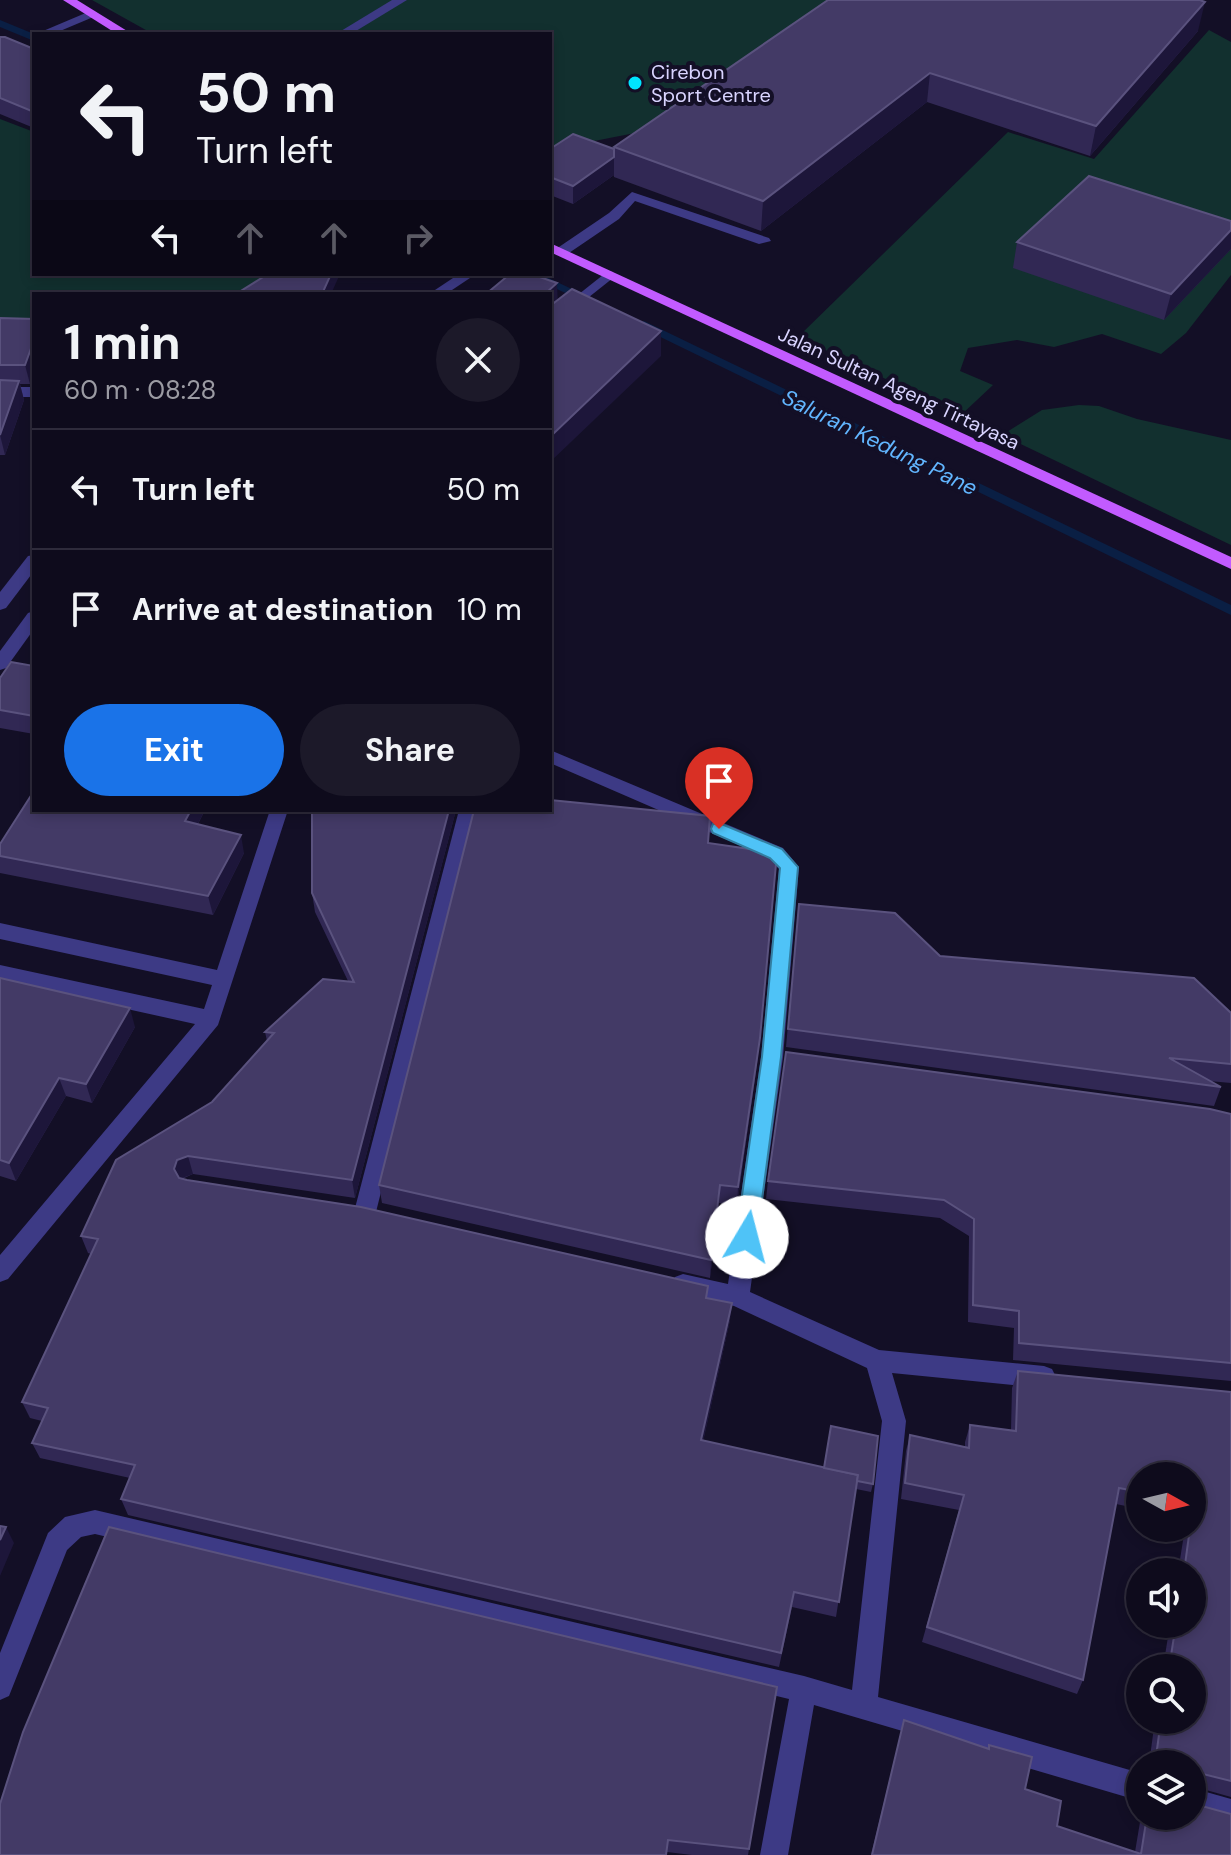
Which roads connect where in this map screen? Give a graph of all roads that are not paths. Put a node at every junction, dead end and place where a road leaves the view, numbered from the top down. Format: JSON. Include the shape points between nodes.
{"nodes":[{"id":1,"x":69,"y":0,"type":"edge"},
{"id":2,"x":401,"y":0,"type":"edge"},
{"id":3,"x":92,"y":15,"type":"junction"},
{"id":4,"x":47,"y":32,"type":"edge"},
{"id":5,"x":122,"y":32,"type":"edge"},
{"id":6,"x":345,"y":32,"type":"edge"},
{"id":7,"x":764,"y":241,"type":"edge"},
{"id":8,"x":555,"y":249,"type":"edge"},
{"id":9,"x":466,"y":276,"type":"edge"},
{"id":10,"x":602,"y":280,"type":"junction"},
{"id":11,"x":439,"y":292,"type":"edge"},
{"id":12,"x":552,"y":322,"type":"edge"},
{"id":13,"x":0,"y":392,"type":"edge"},
{"id":14,"x":32,"y":392,"type":"edge"},
{"id":15,"x":32,"y":563,"type":"edge"},
{"id":16,"x":1231,"y":564,"type":"edge"},
{"id":17,"x":0,"y":604,"type":"edge"},
{"id":18,"x":32,"y":620,"type":"edge"},
{"id":19,"x":0,"y":664,"type":"edge"},
{"id":20,"x":552,"y":757,"type":"edge"},
{"id":21,"x":278,"y":812,"type":"edge"},
{"id":22,"x":467,"y":812,"type":"edge"},
{"id":23,"x":0,"y":931,"type":"edge"},
{"id":24,"x":0,"y":973,"type":"edge"},
{"id":25,"x":225,"y":980,"type":"junction"},
{"id":26,"x":211,"y":1019,"type":"junction"},
{"id":27,"x":396,"y":1219,"type":"edge"},
{"id":28,"x":1,"y":1268,"type":"edge"},
{"id":29,"x":660,"y":1279,"type":"edge"},
{"id":30,"x":738,"y":1297,"type":"junction"},
{"id":31,"x":877,"y":1361,"type":"junction"},
{"id":32,"x":1062,"y":1379,"type":"edge"},
{"id":33,"x":0,"y":1687,"type":"edge"},
{"id":34,"x":804,"y":1689,"type":"junction"},
{"id":35,"x":864,"y":1707,"type":"junction"},
{"id":36,"x":1126,"y":1783,"type":"edge"},
{"id":37,"x":1206,"y":1806,"type":"edge"},
{"id":38,"x":1231,"y":1813,"type":"edge"},
{"id":39,"x":774,"y":1855,"type":"edge"}],
"edges":[{"from":1,"to":3,"type":"main road"},
{"from":2,"to":6,"type":"street"},
{"from":3,"to":4,"type":"street"},
{"from":3,"to":5,"type":"main road"},
{"from":7,"to":8,"type":"street","via":[[632,196],[614,216]]},
{"from":8,"to":10,"type":"main road","name":"Jalan Sultan Ageng Tirtayasa"},
{"from":9,"to":11,"type":"street"},
{"from":10,"to":12,"type":"street"},
{"from":10,"to":16,"type":"main road","name":"Jalan Sultan Ageng Tirtayasa"},
{"from":13,"to":14,"type":"street"},
{"from":15,"to":17,"type":"street"},
{"from":18,"to":19,"type":"street"},
{"from":20,"to":30,"type":"street","via":[[784,859],[789,867],[779,1058]]},
{"from":21,"to":25,"type":"street"},
{"from":22,"to":27,"type":"street","via":[[357,1211]]},
{"from":23,"to":25,"type":"street"},
{"from":24,"to":26,"type":"street"},
{"from":25,"to":26,"type":"street"},
{"from":26,"to":28,"type":"street"},
{"from":29,"to":30,"type":"street"},
{"from":30,"to":31,"type":"street"},
{"from":31,"to":32,"type":"street"},
{"from":31,"to":35,"type":"street","via":[[894,1421]]},
{"from":33,"to":34,"type":"street","via":[[57,1542],[74,1526],[95,1522]]},
{"from":34,"to":35,"type":"street"},
{"from":34,"to":39,"type":"street"},
{"from":35,"to":36,"type":"street"},
{"from":37,"to":38,"type":"street"}]}
